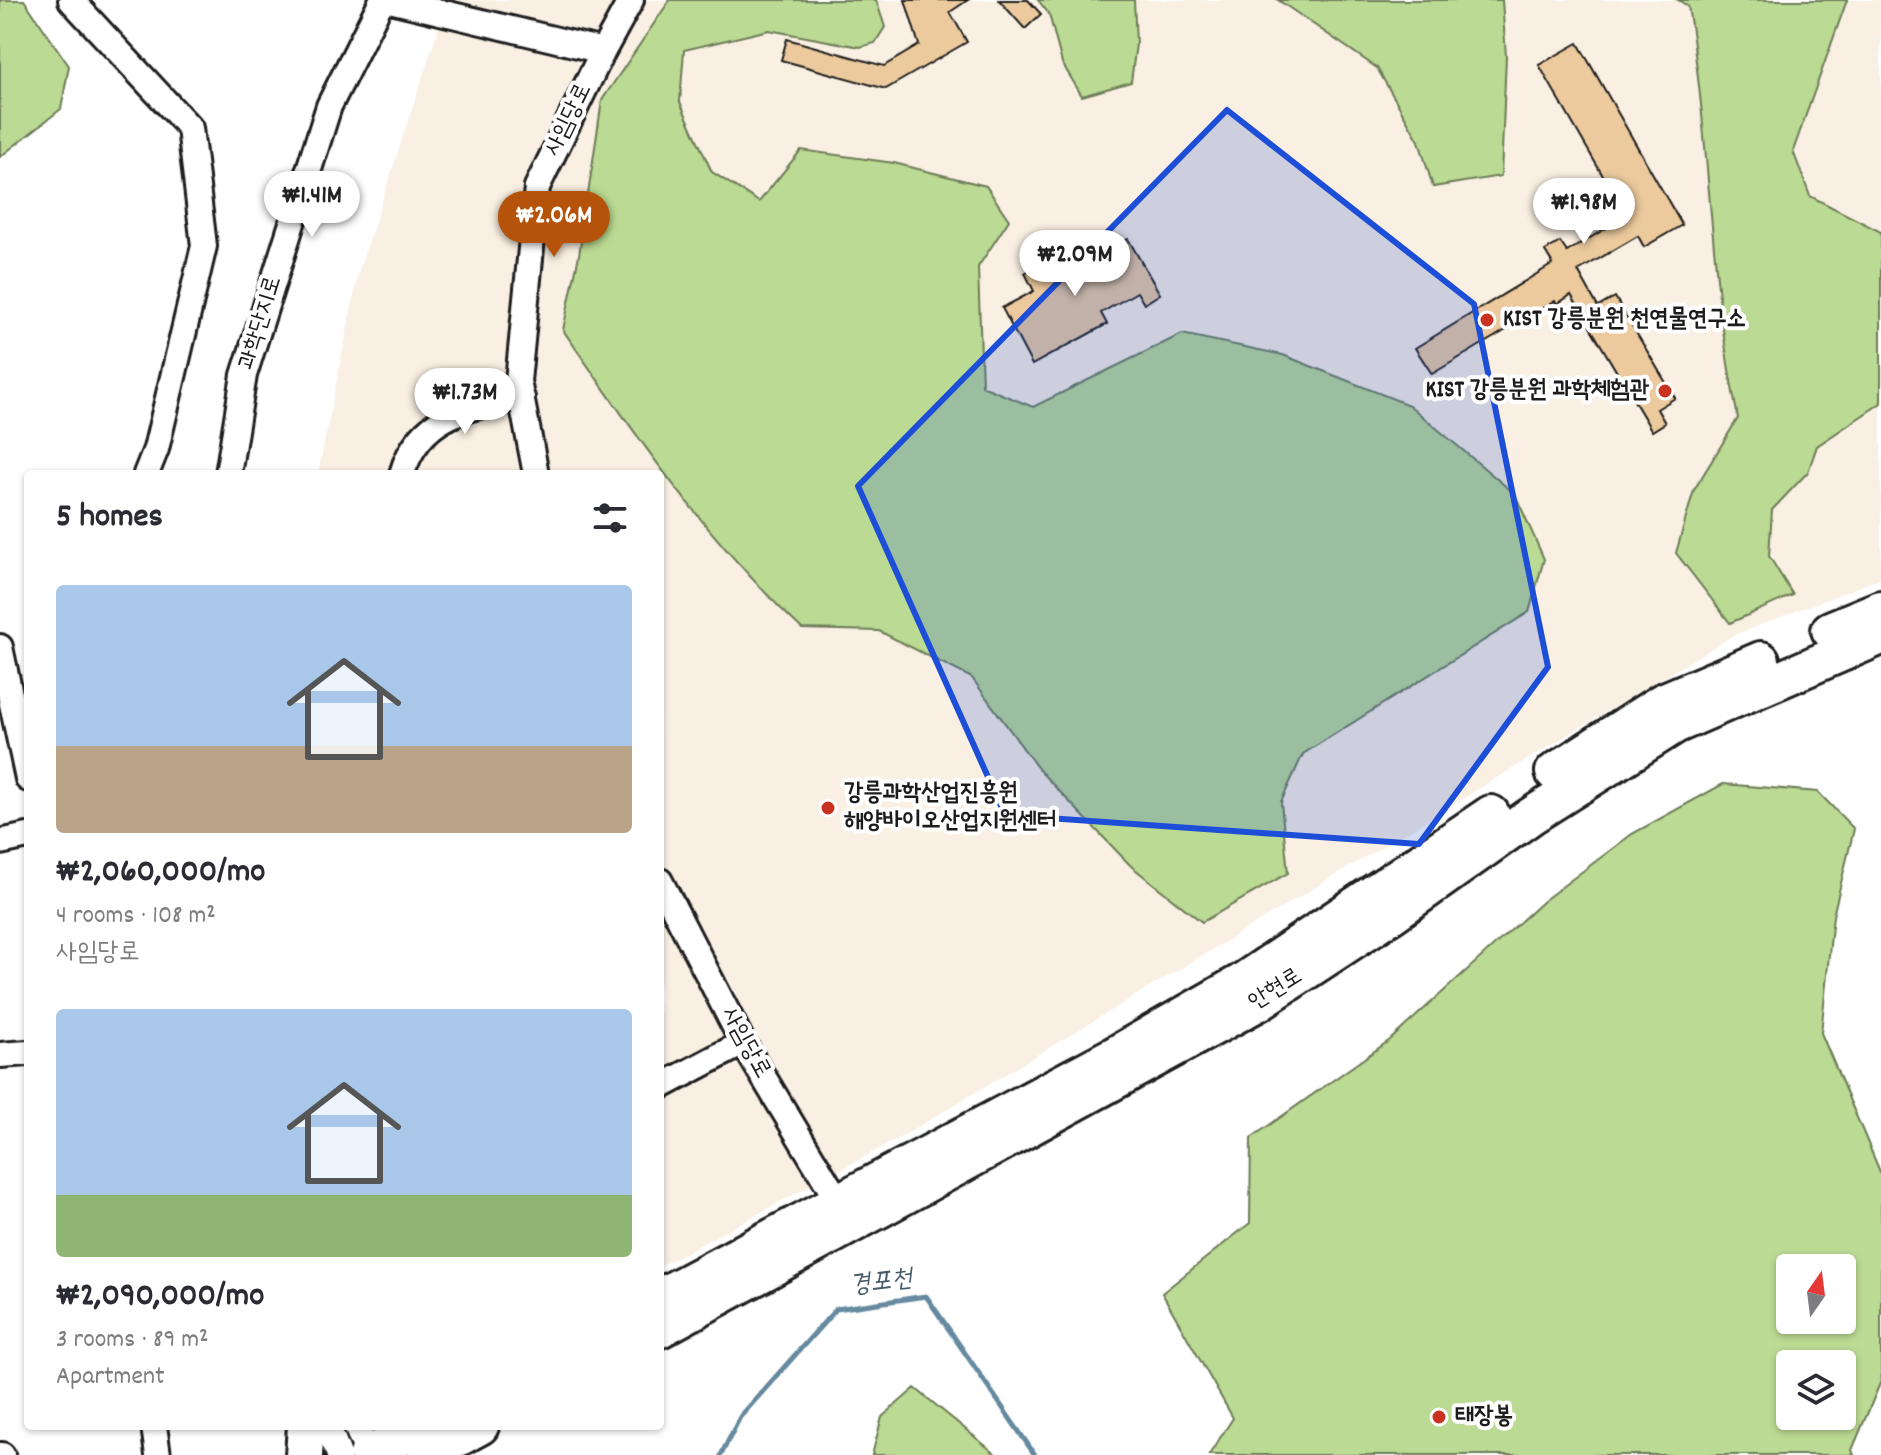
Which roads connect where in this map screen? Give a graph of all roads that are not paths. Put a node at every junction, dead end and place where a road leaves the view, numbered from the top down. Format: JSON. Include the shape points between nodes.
{"nodes":[{"id":1,"x":71,"y":0,"type":"edge"},
{"id":2,"x":382,"y":0,"type":"edge"},
{"id":3,"x":390,"y":0,"type":"edge"},
{"id":4,"x":631,"y":0,"type":"edge"},
{"id":5,"x":603,"y":51,"type":"junction"},
{"id":6,"x":522,"y":398,"type":"junction"},
{"id":7,"x":148,"y":470,"type":"edge"},
{"id":8,"x":229,"y":470,"type":"edge"},
{"id":9,"x":403,"y":470,"type":"edge"},
{"id":10,"x":535,"y":470,"type":"edge"},
{"id":11,"x":1881,"y":609,"type":"edge"},
{"id":12,"x":1881,"y":636,"type":"edge"},
{"id":13,"x":0,"y":647,"type":"edge"},
{"id":14,"x":1668,"y":714,"type":"junction"},
{"id":15,"x":24,"y":760,"type":"edge"},
{"id":16,"x":24,"y":837,"type":"edge"},
{"id":17,"x":0,"y":842,"type":"edge"},
{"id":18,"x":664,"y":889,"type":"edge"},
{"id":19,"x":743,"y":1043,"type":"junction"},
{"id":20,"x":24,"y":1053,"type":"edge"},
{"id":21,"x":0,"y":1055,"type":"edge"},
{"id":22,"x":664,"y":1085,"type":"edge"},
{"id":23,"x":845,"y":1214,"type":"junction"},
{"id":24,"x":664,"y":1295,"type":"edge"},
{"id":25,"x":664,"y":1327,"type":"edge"},
{"id":26,"x":155,"y":1430,"type":"edge"},
{"id":27,"x":306,"y":1430,"type":"edge"},
{"id":28,"x":330,"y":1430,"type":"edge"},
{"id":29,"x":358,"y":1430,"type":"edge"},
{"id":30,"x":415,"y":1430,"type":"edge"},
{"id":31,"x":473,"y":1430,"type":"edge"},
{"id":32,"x":158,"y":1455,"type":"edge"},
{"id":33,"x":304,"y":1455,"type":"edge"},
{"id":34,"x":339,"y":1455,"type":"edge"},
{"id":35,"x":368,"y":1455,"type":"edge"},
{"id":36,"x":427,"y":1455,"type":"edge"}],
"edges":[{"from":1,"to":7,"type":"street","via":[[190,128],[204,246]]},
{"from":2,"to":8,"type":"street","name":"과학단지로","via":[[329,106],[244,375]]},
{"from":3,"to":5,"type":"street"},
{"from":4,"to":5,"type":"street"},
{"from":5,"to":6,"type":"street","name":"사임당로","via":[[537,187],[518,381]]},
{"from":6,"to":9,"type":"street","via":[[477,404],[428,427]]},
{"from":6,"to":10,"type":"street","name":"사임당로"},
{"from":11,"to":14,"type":"highway","name":"안현로"},
{"from":12,"to":14,"type":"highway","name":"안현로"},
{"from":13,"to":15,"type":"street"},
{"from":14,"to":23,"type":"highway","name":"안현로","via":[[1242,982]]},
{"from":16,"to":17,"type":"street"},
{"from":18,"to":19,"type":"street","name":"사임당로"},
{"from":19,"to":22,"type":"street"},
{"from":19,"to":23,"type":"street","name":"사임당로"},
{"from":20,"to":21,"type":"street"},
{"from":23,"to":24,"type":"highway","name":"안현로"},
{"from":23,"to":25,"type":"highway","name":"안현로"},
{"from":26,"to":32,"type":"street"},
{"from":27,"to":33,"type":"highway"},
{"from":28,"to":34,"type":"street"},
{"from":29,"to":35,"type":"street"},
{"from":30,"to":35,"type":"highway"},
{"from":31,"to":36,"type":"highway"}]}
